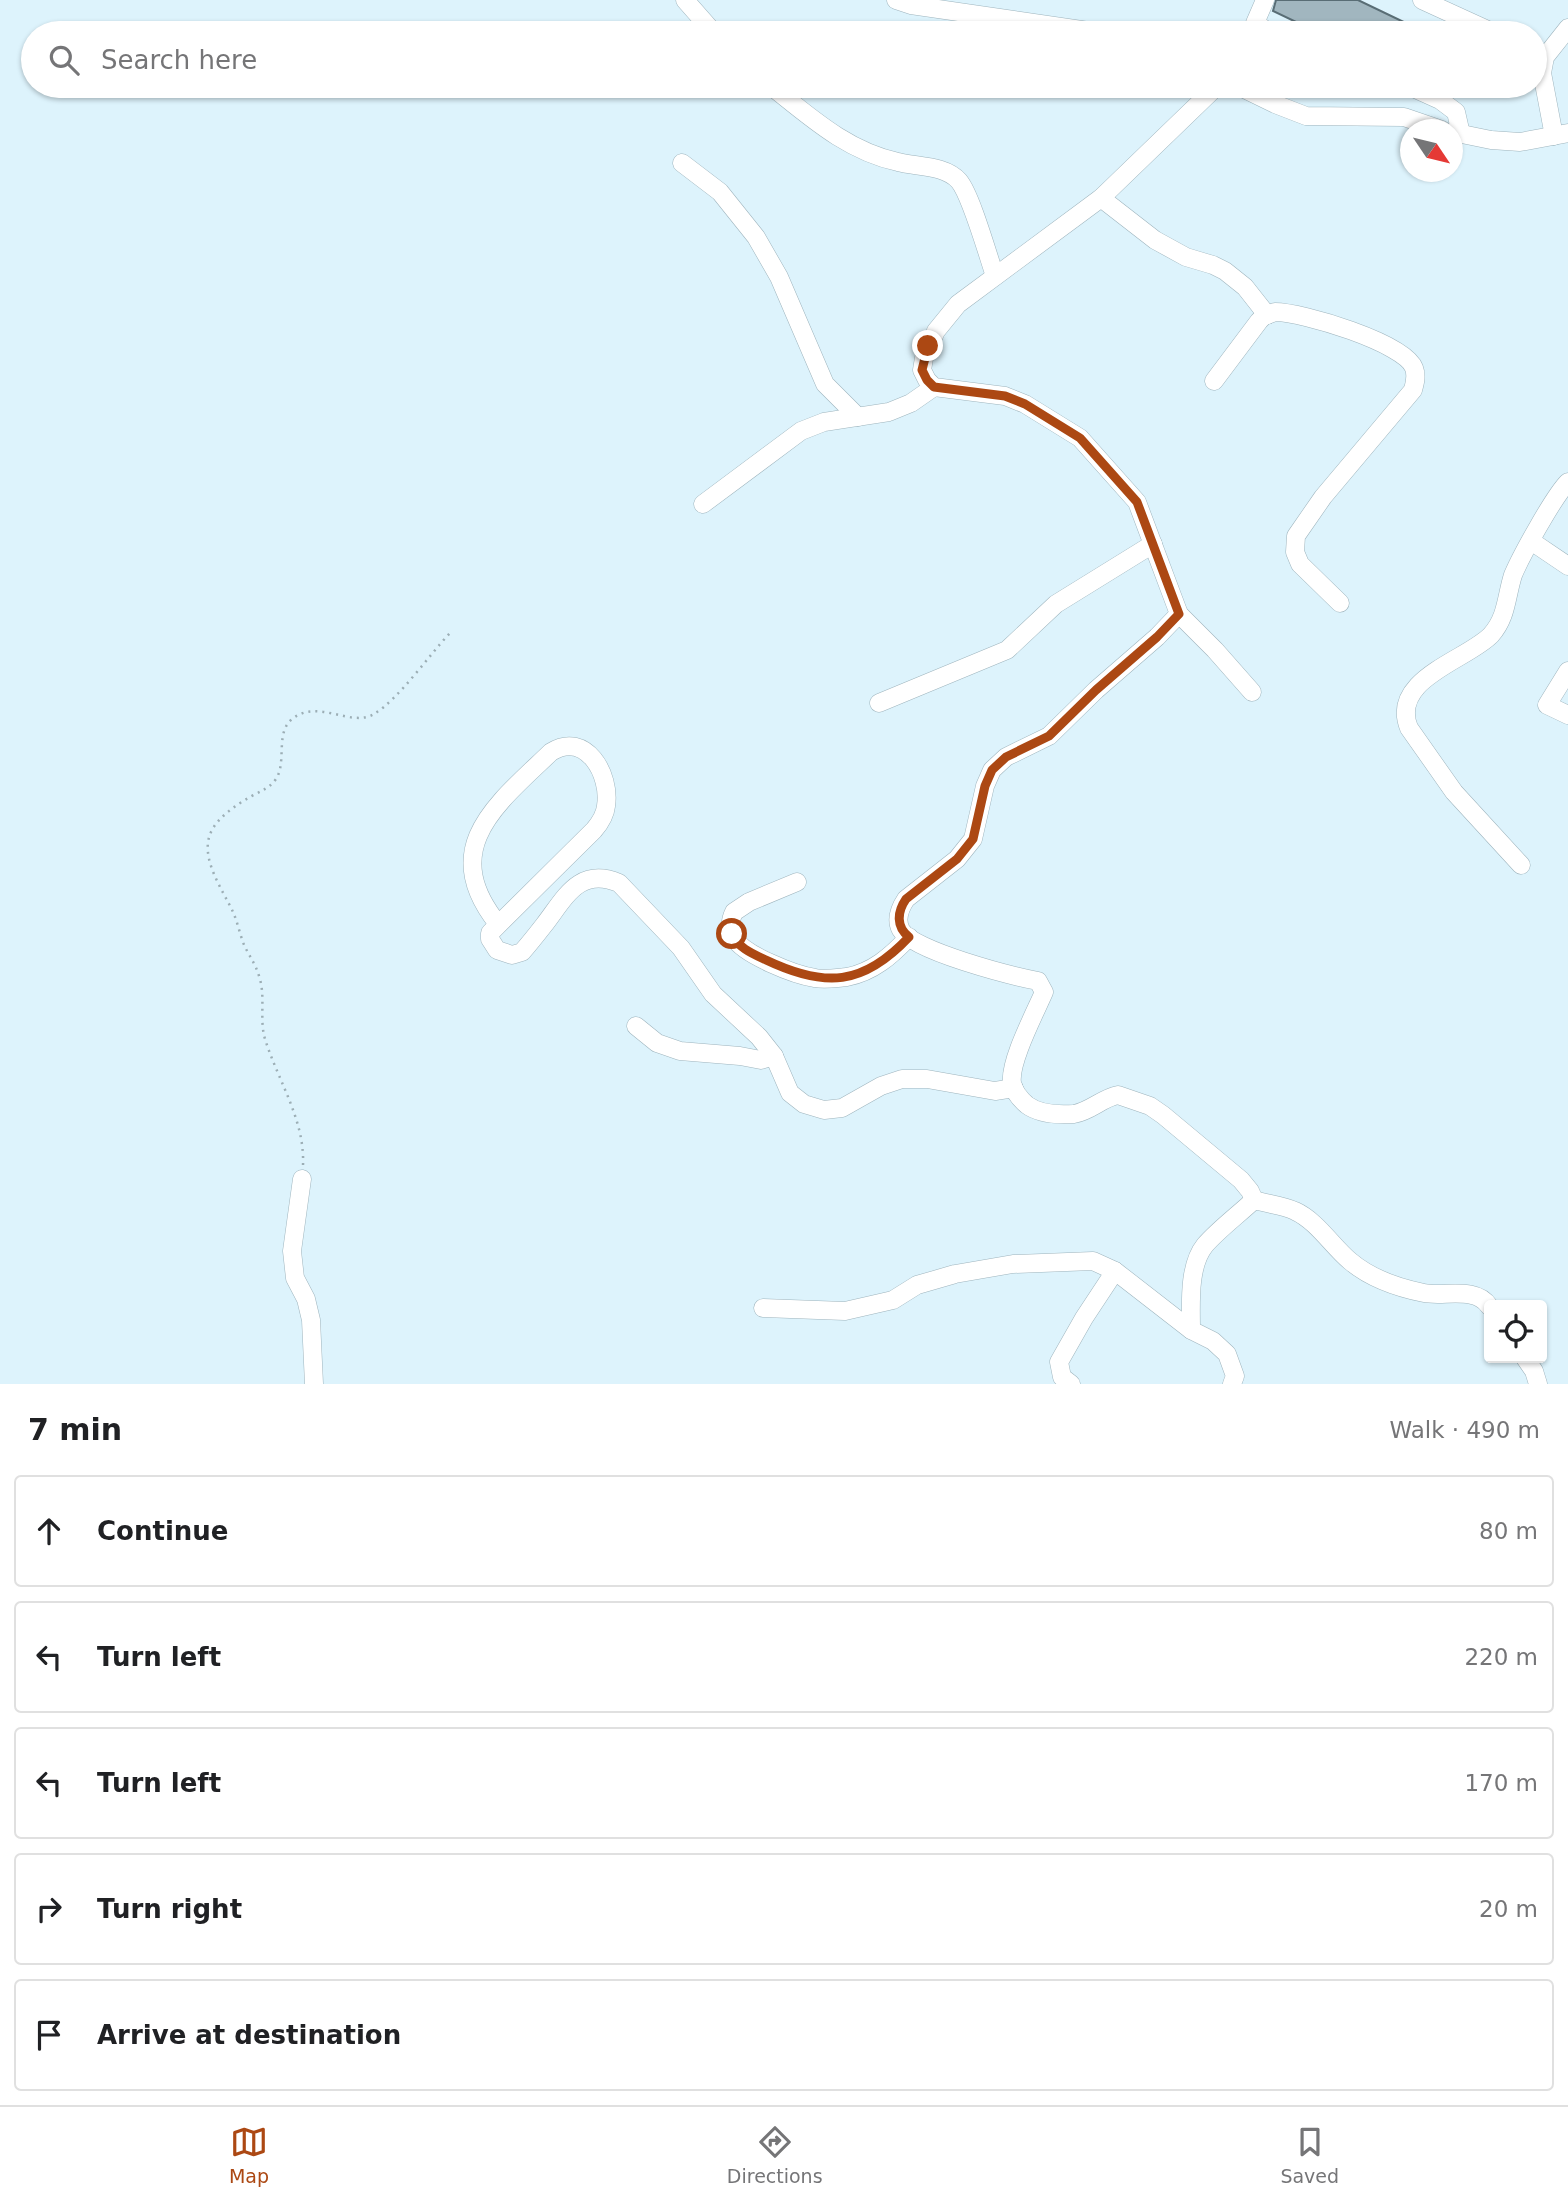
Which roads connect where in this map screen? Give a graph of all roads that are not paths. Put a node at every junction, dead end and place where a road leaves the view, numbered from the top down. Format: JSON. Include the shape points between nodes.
{"nodes":[{"id":1,"x":685,"y":0,"type":"edge"},
{"id":2,"x":897,"y":0,"type":"edge"},
{"id":3,"x":1265,"y":0,"type":"edge"},
{"id":4,"x":1422,"y":0,"type":"edge"},
{"id":5,"x":703,"y":21,"type":"edge"},
{"id":6,"x":1020,"y":21,"type":"edge"},
{"id":7,"x":1256,"y":21,"type":"edge"},
{"id":8,"x":1468,"y":21,"type":"edge"},
{"id":9,"x":1568,"y":28,"type":"edge"},
{"id":10,"x":1547,"y":48,"type":"edge"},
{"id":11,"x":1547,"y":89,"type":"edge"},
{"id":12,"x":786,"y":98,"type":"edge"},
{"id":13,"x":1205,"y":98,"type":"edge"},
{"id":14,"x":1263,"y":98,"type":"edge"},
{"id":15,"x":1436,"y":98,"type":"edge"},
{"id":16,"x":1410,"y":119,"type":"edge"},
{"id":17,"x":1456,"y":119,"type":"edge"},
{"id":18,"x":1463,"y":134,"type":"edge"},
{"id":19,"x":1561,"y":135,"type":"edge"},
{"id":20,"x":682,"y":163,"type":"dead end"},
{"id":21,"x":1101,"y":198,"type":"junction"},
{"id":22,"x":995,"y":276,"type":"junction"},
{"id":23,"x":1267,"y":314,"type":"junction"},
{"id":24,"x":1214,"y":381,"type":"dead end"},
{"id":25,"x":934,"y":387,"type":"junction"},
{"id":26,"x":858,"y":417,"type":"junction"},
{"id":27,"x":1568,"y":482,"type":"edge"},
{"id":28,"x":703,"y":503,"type":"dead end"},
{"id":29,"x":1531,"y":541,"type":"junction"},
{"id":30,"x":1153,"y":544,"type":"junction"},
{"id":31,"x":1568,"y":566,"type":"edge"},
{"id":32,"x":1340,"y":603,"type":"dead end"},
{"id":33,"x":1179,"y":614,"type":"junction"},
{"id":34,"x":1568,"y":671,"type":"edge"},
{"id":35,"x":1252,"y":692,"type":"dead end"},
{"id":36,"x":879,"y":703,"type":"dead end"},
{"id":37,"x":1568,"y":715,"type":"edge"},
{"id":38,"x":1521,"y":865,"type":"dead end"},
{"id":39,"x":797,"y":882,"type":"dead end"},
{"id":40,"x":499,"y":924,"type":"junction"},
{"id":41,"x":909,"y":937,"type":"junction"},
{"id":42,"x":636,"y":1026,"type":"dead end"},
{"id":43,"x":774,"y":1056,"type":"junction"},
{"id":44,"x":1014,"y":1088,"type":"junction"},
{"id":45,"x":302,"y":1179,"type":"road end"},
{"id":46,"x":1254,"y":1200,"type":"junction"},
{"id":47,"x":1115,"y":1271,"type":"junction"},
{"id":48,"x":1485,"y":1300,"type":"edge"},
{"id":49,"x":763,"y":1308,"type":"dead end"},
{"id":50,"x":1191,"y":1330,"type":"junction"},
{"id":51,"x":1528,"y":1363,"type":"edge"},
{"id":52,"x":314,"y":1384,"type":"edge"},
{"id":53,"x":1071,"y":1384,"type":"edge"},
{"id":54,"x":1232,"y":1384,"type":"edge"},
{"id":55,"x":1538,"y":1384,"type":"edge"}],
"edges":[{"from":1,"to":5,"type":"street"},
{"from":2,"to":6,"type":"street"},
{"from":3,"to":7,"type":"street"},
{"from":4,"to":8,"type":"street"},
{"from":9,"to":10,"type":"street"},
{"from":11,"to":19,"type":"street"},
{"from":12,"to":22,"type":"street","via":[[857,148],[948,173],[957,180]]},
{"from":13,"to":21,"type":"street"},
{"from":14,"to":16,"type":"street","via":[[1306,116]]},
{"from":15,"to":17,"type":"street","via":[[1455,112]]},
{"from":18,"to":19,"type":"street","via":[[1520,142]]},
{"from":20,"to":26,"type":"street","via":[[720,192],[756,237],[779,276],[825,384]]},
{"from":21,"to":22,"type":"street"},
{"from":21,"to":23,"type":"street","via":[[1155,240],[1226,271]]},
{"from":22,"to":25,"type":"street","via":[[958,304],[936,331],[922,370]]},
{"from":23,"to":24,"type":"street"},
{"from":23,"to":32,"type":"street","via":[[1280,312],[1360,334],[1414,366],[1415,384],[1409,394],[1296,536],[1300,564]]},
{"from":25,"to":26,"type":"street","via":[[889,412]]},
{"from":25,"to":30,"type":"street","via":[[1005,396],[1080,438],[1137,502]]},
{"from":26,"to":28,"type":"street","via":[[824,422],[791,436]]},
{"from":27,"to":29,"type":"street"},
{"from":29,"to":31,"type":"street"},
{"from":29,"to":38,"type":"street","via":[[1513,575],[1506,610],[1496,629],[1423,680],[1405,714],[1409,728],[1439,772]]},
{"from":30,"to":33,"type":"street"},
{"from":30,"to":36,"type":"street","via":[[1056,604],[1007,650]]},
{"from":33,"to":35,"type":"street"},
{"from":33,"to":41,"type":"street","via":[[1049,736],[1006,757],[992,770],[973,839],[957,859],[901,907],[898,919]]},
{"from":34,"to":37,"type":"street","via":[[1547,705]]},
{"from":39,"to":41,"type":"street","via":[[734,912],[730,928],[735,940],[781,967],[825,979],[874,968]]},
{"from":40,"to":40,"type":"street","via":[[594,831],[604,815],[607,794],[602,772],[583,748],[570,745],[551,752],[480,827],[473,866],[485,907]]},
{"from":40,"to":43,"type":"street","via":[[490,933],[493,945],[501,953],[522,952],[578,884],[594,878],[611,879],[681,948],[713,994]]},
{"from":41,"to":44,"type":"street","via":[[973,966],[1041,984],[1044,992],[1013,1066]]},
{"from":42,"to":43,"type":"street","via":[[657,1043],[680,1051],[761,1060]]},
{"from":43,"to":44,"type":"street","via":[[790,1093],[804,1104],[824,1110],[850,1105],[902,1079],[995,1091]]},
{"from":44,"to":46,"type":"street","via":[[1029,1107],[1049,1113],[1084,1111],[1118,1095],[1150,1106],[1241,1180]]},
{"from":45,"to":52,"type":"street","via":[[292,1258],[311,1320]]},
{"from":46,"to":48,"type":"street","via":[[1296,1211],[1352,1262],[1385,1282],[1426,1293],[1461,1293]]},
{"from":46,"to":50,"type":"street","via":[[1204,1246],[1195,1265]]},
{"from":47,"to":49,"type":"street","via":[[1093,1261],[1013,1264],[917,1285],[894,1300],[869,1307],[815,1312]]},
{"from":47,"to":50,"type":"street"},
{"from":47,"to":53,"type":"street","via":[[1059,1362],[1062,1377]]},
{"from":50,"to":54,"type":"street","via":[[1227,1354],[1235,1376]]},
{"from":51,"to":55,"type":"street"}]}
